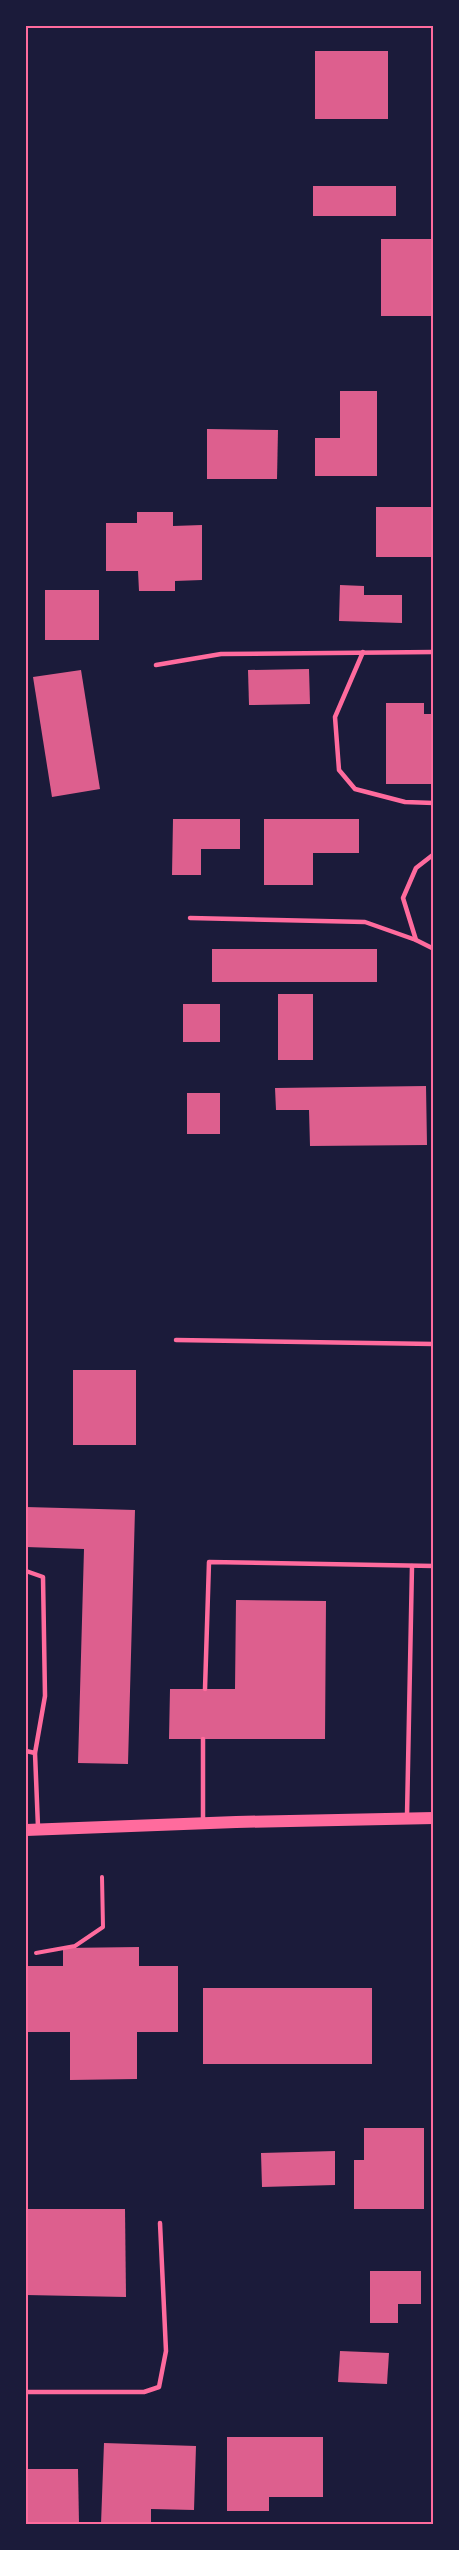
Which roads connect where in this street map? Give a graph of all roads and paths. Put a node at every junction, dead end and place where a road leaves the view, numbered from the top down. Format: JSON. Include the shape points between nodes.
{"nodes":[{"id":1,"x":363,"y":652,"type":"junction"},
{"id":2,"x":434,"y":652,"type":"edge"},
{"id":3,"x":156,"y":665,"type":"dead end"},
{"id":4,"x":434,"y":803,"type":"edge"},
{"id":5,"x":434,"y":854,"type":"edge"},
{"id":6,"x":190,"y":918,"type":"dead end"},
{"id":7,"x":416,"y":940,"type":"junction"},
{"id":8,"x":434,"y":949,"type":"edge"},
{"id":9,"x":176,"y":1340,"type":"dead end"},
{"id":10,"x":434,"y":1344,"type":"edge"},
{"id":11,"x":412,"y":1566,"type":"junction"},
{"id":12,"x":434,"y":1566,"type":"edge"},
{"id":13,"x":26,"y":1571,"type":"edge"},
{"id":14,"x":205,"y":1689,"type":"dead end"},
{"id":15,"x":203,"y":1739,"type":"dead end"},
{"id":16,"x":26,"y":1751,"type":"edge"},
{"id":17,"x":35,"y":1753,"type":"junction"},
{"id":18,"x":434,"y":1818,"type":"edge"},
{"id":19,"x":407,"y":1819,"type":"junction"},
{"id":20,"x":203,"y":1823,"type":"junction"},
{"id":21,"x":26,"y":1830,"type":"edge"},
{"id":22,"x":39,"y":1830,"type":"junction"},
{"id":23,"x":102,"y":1876,"type":"dead end"},
{"id":24,"x":36,"y":1953,"type":"dead end"},
{"id":25,"x":160,"y":2223,"type":"dead end"},
{"id":26,"x":26,"y":2392,"type":"edge"}],
"edges":[{"from":1,"to":2,"type":"lane"},
{"from":1,"to":3,"type":"lane","via":[[221,654]]},
{"from":1,"to":4,"type":"lane","via":[[334,717],[339,770],[355,789],[405,802]]},
{"from":5,"to":7,"type":"lane","via":[[416,868],[403,898]]},
{"from":6,"to":7,"type":"lane","via":[[365,922]]},
{"from":7,"to":8,"type":"lane"},
{"from":9,"to":10,"type":"lane"},
{"from":11,"to":12,"type":"lane"},
{"from":11,"to":14,"type":"lane","via":[[209,1562]]},
{"from":11,"to":19,"type":"lane"},
{"from":13,"to":17,"type":"lane","via":[[43,1577],[45,1696]]},
{"from":15,"to":20,"type":"lane"},
{"from":16,"to":17,"type":"lane"},
{"from":17,"to":22,"type":"lane"},
{"from":18,"to":19,"type":"main road"},
{"from":19,"to":20,"type":"main road"},
{"from":20,"to":22,"type":"main road"},
{"from":21,"to":22,"type":"main road"},
{"from":23,"to":24,"type":"path","via":[[103,1927],[75,1946]]},
{"from":25,"to":26,"type":"lane","via":[[166,2352],[159,2388],[144,2392]]}]}
